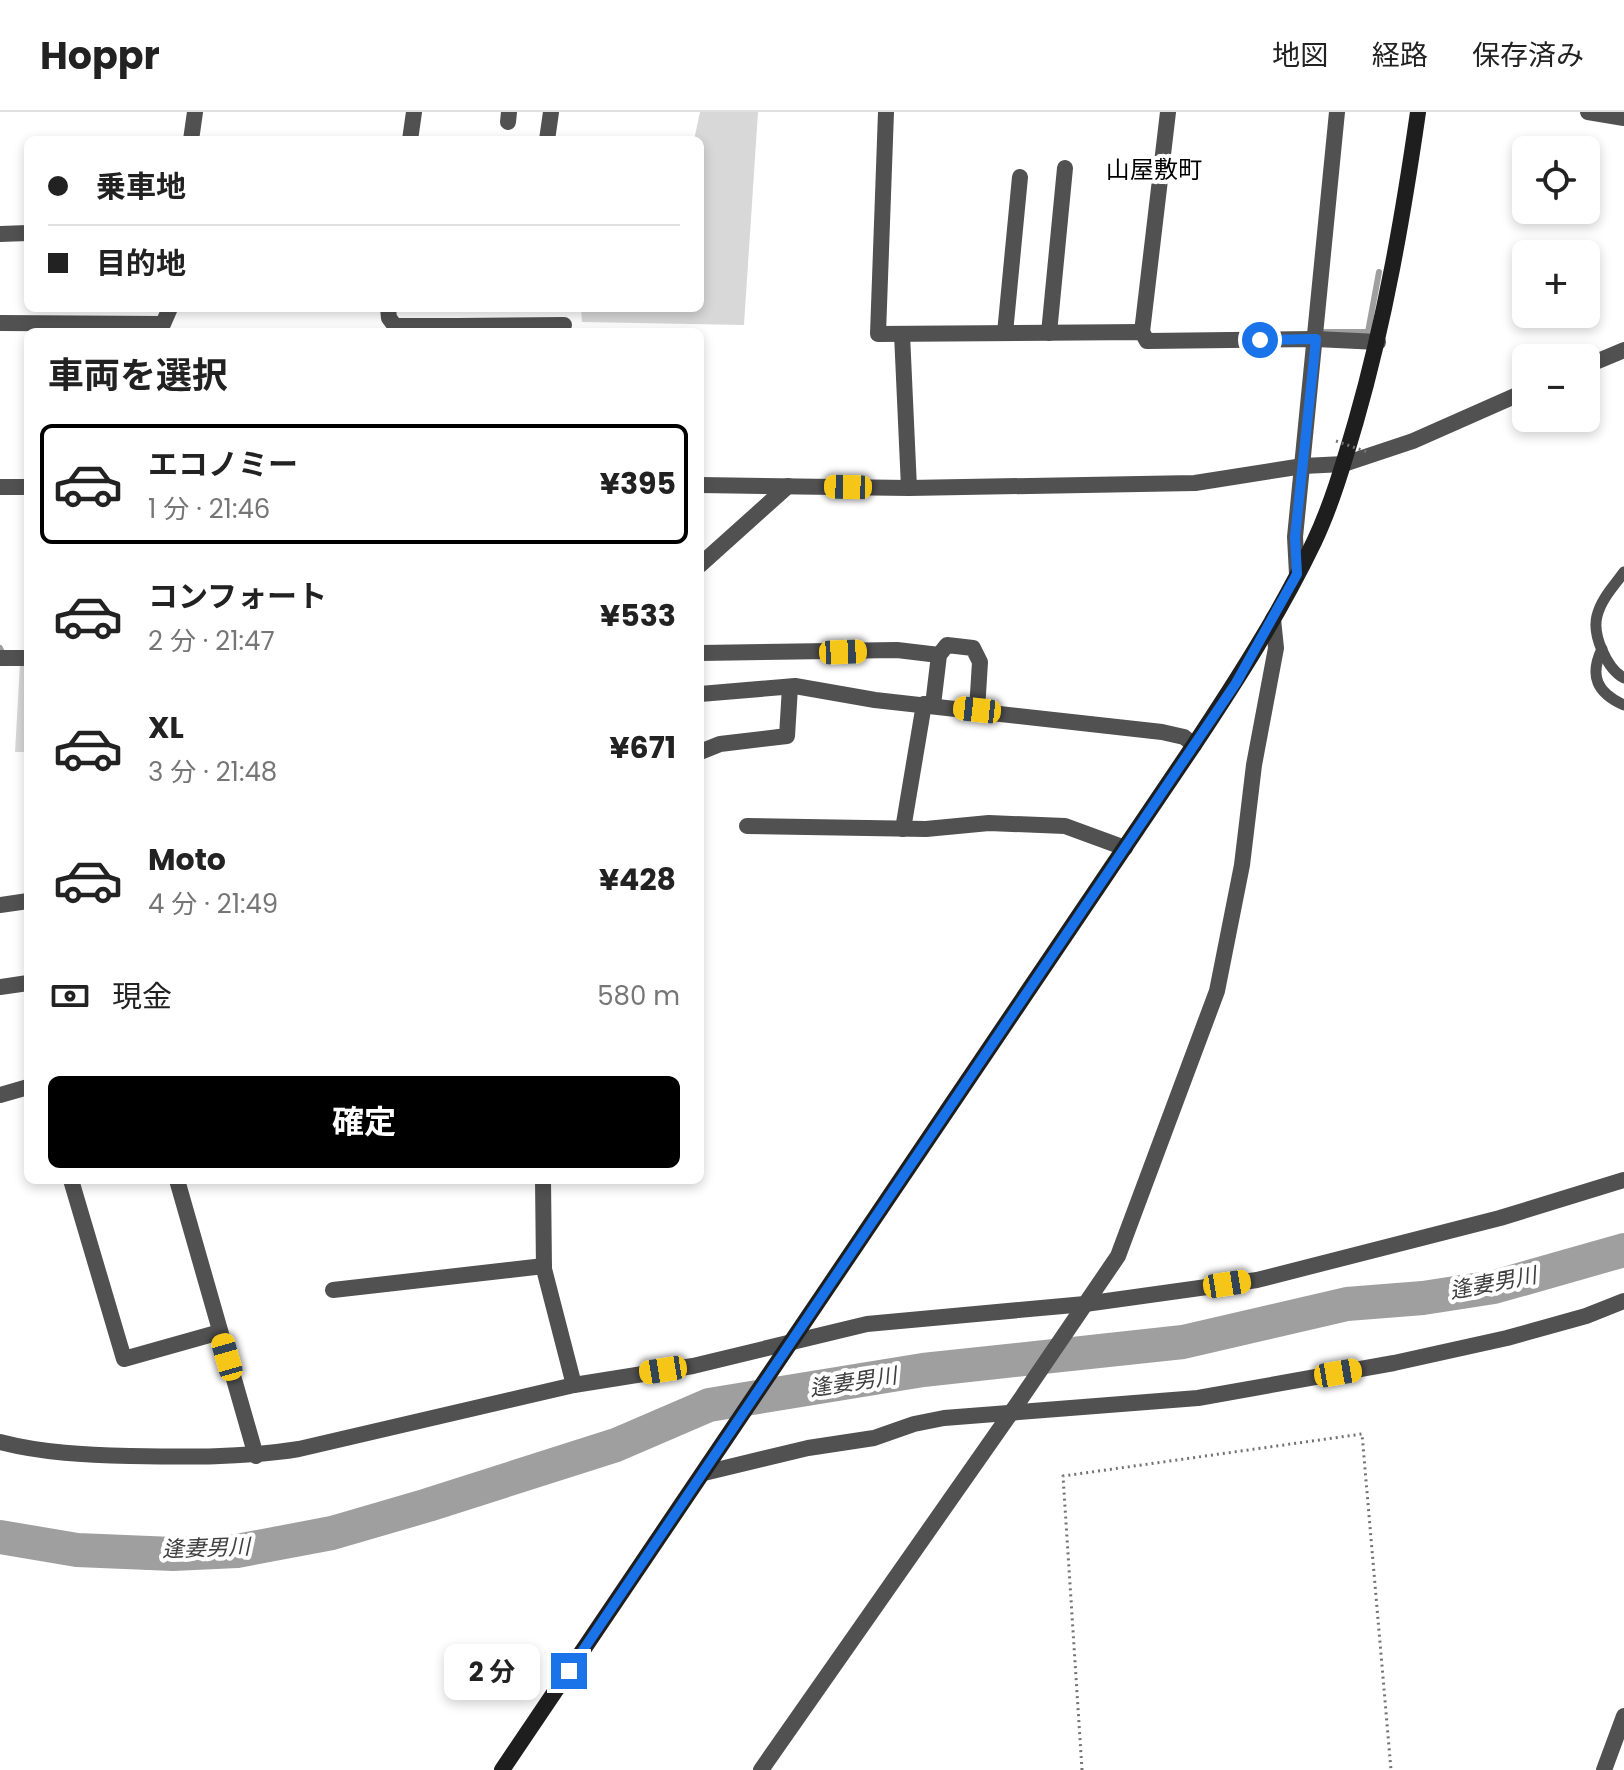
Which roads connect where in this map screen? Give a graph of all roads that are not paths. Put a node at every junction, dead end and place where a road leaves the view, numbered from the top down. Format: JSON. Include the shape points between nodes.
{"nodes":[{"id":1,"x":195,"y":112,"type":"edge"},
{"id":2,"x":414,"y":112,"type":"edge"},
{"id":3,"x":551,"y":112,"type":"edge"},
{"id":4,"x":886,"y":112,"type":"edge"},
{"id":5,"x":1168,"y":112,"type":"edge"},
{"id":6,"x":1337,"y":112,"type":"edge"},
{"id":7,"x":1418,"y":112,"type":"edge"},
{"id":8,"x":1588,"y":112,"type":"edge"},
{"id":9,"x":1624,"y":118,"type":"edge"},
{"id":10,"x":192,"y":136,"type":"edge"},
{"id":11,"x":411,"y":136,"type":"edge"},
{"id":12,"x":548,"y":136,"type":"edge"},
{"id":13,"x":1065,"y":168,"type":"dead end"},
{"id":14,"x":1020,"y":177,"type":"dead end"},
{"id":15,"x":24,"y":233,"type":"edge"},
{"id":16,"x":0,"y":234,"type":"edge"},
{"id":17,"x":168,"y":312,"type":"edge"},
{"id":18,"x":388,"y":312,"type":"edge"},
{"id":19,"x":564,"y":322,"type":"edge"},
{"id":20,"x":0,"y":323,"type":"edge"},
{"id":21,"x":436,"y":328,"type":"edge"},
{"id":22,"x":472,"y":328,"type":"edge"},
{"id":23,"x":1142,"y":332,"type":"junction"},
{"id":24,"x":1005,"y":333,"type":"junction"},
{"id":25,"x":1049,"y":333,"type":"junction"},
{"id":26,"x":902,"y":334,"type":"junction"},
{"id":27,"x":1316,"y":339,"type":"junction"},
{"id":28,"x":1378,"y":342,"type":"junction"},
{"id":29,"x":1624,"y":350,"type":"edge"},
{"id":30,"x":1600,"y":360,"type":"edge"},
{"id":31,"x":1512,"y":397,"type":"edge"},
{"id":32,"x":1344,"y":464,"type":"junction"},
{"id":33,"x":1303,"y":466,"type":"junction"},
{"id":34,"x":704,"y":485,"type":"edge"},
{"id":35,"x":788,"y":486,"type":"junction"},
{"id":36,"x":0,"y":487,"type":"edge"},
{"id":37,"x":24,"y":487,"type":"edge"},
{"id":38,"x":909,"y":488,"type":"junction"},
{"id":39,"x":704,"y":561,"type":"edge"},
{"id":40,"x":1624,"y":572,"type":"edge"},
{"id":41,"x":1297,"y":574,"type":"junction"},
{"id":42,"x":1619,"y":587,"type":"edge"},
{"id":43,"x":1273,"y":619,"type":"junction"},
{"id":44,"x":1602,"y":649,"type":"junction"},
{"id":45,"x":704,"y":653,"type":"edge"},
{"id":46,"x":939,"y":655,"type":"junction"},
{"id":47,"x":0,"y":658,"type":"edge"},
{"id":48,"x":24,"y":658,"type":"edge"},
{"id":49,"x":1624,"y":678,"type":"edge"},
{"id":50,"x":790,"y":687,"type":"junction"},
{"id":51,"x":704,"y":694,"type":"edge"},
{"id":52,"x":928,"y":705,"type":"junction"},
{"id":53,"x":1624,"y":705,"type":"edge"},
{"id":54,"x":977,"y":710,"type":"junction"},
{"id":55,"x":1194,"y":745,"type":"junction"},
{"id":56,"x":704,"y":750,"type":"edge"},
{"id":57,"x":747,"y":826,"type":"dead end"},
{"id":58,"x":903,"y":829,"type":"junction"},
{"id":59,"x":1125,"y":848,"type":"junction"},
{"id":60,"x":24,"y":902,"type":"edge"},
{"id":61,"x":0,"y":905,"type":"edge"},
{"id":62,"x":24,"y":984,"type":"edge"},
{"id":63,"x":0,"y":987,"type":"edge"},
{"id":64,"x":24,"y":1088,"type":"edge"},
{"id":65,"x":0,"y":1095,"type":"edge"},
{"id":66,"x":1624,"y":1180,"type":"edge"},
{"id":67,"x":72,"y":1184,"type":"edge"},
{"id":68,"x":178,"y":1184,"type":"edge"},
{"id":69,"x":543,"y":1184,"type":"edge"},
{"id":70,"x":544,"y":1266,"type":"junction"},
{"id":71,"x":333,"y":1290,"type":"dead end"},
{"id":72,"x":1624,"y":1301,"type":"edge"},
{"id":73,"x":1082,"y":1308,"type":"junction"},
{"id":74,"x":220,"y":1332,"type":"junction"},
{"id":75,"x":787,"y":1348,"type":"junction"},
{"id":76,"x":574,"y":1385,"type":"junction"},
{"id":77,"x":1009,"y":1414,"type":"junction"},
{"id":78,"x":0,"y":1442,"type":"edge"},
{"id":79,"x":256,"y":1456,"type":"junction"},
{"id":80,"x":708,"y":1467,"type":"junction"},
{"id":81,"x":1624,"y":1716,"type":"edge"},
{"id":82,"x":502,"y":1770,"type":"edge"},
{"id":83,"x":761,"y":1770,"type":"edge"},
{"id":84,"x":1604,"y":1770,"type":"edge"}],
"edges":[{"from":1,"to":10,"type":"street"},
{"from":2,"to":11,"type":"street"},
{"from":3,"to":12,"type":"street"},
{"from":4,"to":26,"type":"street","via":[[878,334]]},
{"from":5,"to":23,"type":"street"},
{"from":6,"to":27,"type":"street"},
{"from":7,"to":28,"type":"street"},
{"from":8,"to":9,"type":"street"},
{"from":13,"to":25,"type":"street"},
{"from":14,"to":24,"type":"street"},
{"from":15,"to":16,"type":"street"},
{"from":17,"to":20,"type":"street","via":[[163,324]]},
{"from":18,"to":21,"type":"street","via":[[395,326]]},
{"from":19,"to":22,"type":"street"},
{"from":23,"to":25,"type":"street"},
{"from":23,"to":27,"type":"street","via":[[1147,341]]},
{"from":24,"to":25,"type":"street"},
{"from":24,"to":26,"type":"street"},
{"from":26,"to":38,"type":"street"},
{"from":27,"to":28,"type":"street"},
{"from":27,"to":33,"type":"street"},
{"from":28,"to":32,"type":"street"},
{"from":29,"to":30,"type":"street"},
{"from":31,"to":32,"type":"street","via":[[1413,441]]},
{"from":32,"to":33,"type":"street"},
{"from":32,"to":41,"type":"street"},
{"from":33,"to":38,"type":"street","via":[[1164,485]]},
{"from":33,"to":41,"type":"street","via":[[1295,537]]},
{"from":34,"to":35,"type":"street"},
{"from":35,"to":38,"type":"street"},
{"from":35,"to":39,"type":"street"},
{"from":36,"to":37,"type":"street"},
{"from":40,"to":42,"type":"lane"},
{"from":41,"to":43,"type":"street"},
{"from":42,"to":44,"type":"lane","via":[[1602,602],[1596,620]]},
{"from":43,"to":55,"type":"street"},
{"from":43,"to":73,"type":"street","via":[[1276,648],[1217,991],[1118,1256]]},
{"from":44,"to":49,"type":"lane"},
{"from":44,"to":53,"type":"lane","via":[[1595,664],[1600,685],[1606,696]]},
{"from":45,"to":46,"type":"street","via":[[897,650]]},
{"from":46,"to":52,"type":"street"},
{"from":46,"to":54,"type":"street","via":[[947,645],[973,648],[980,662]]},
{"from":47,"to":48,"type":"street"},
{"from":50,"to":51,"type":"street"},
{"from":50,"to":52,"type":"street"},
{"from":50,"to":56,"type":"street","via":[[787,736]]},
{"from":52,"to":54,"type":"street"},
{"from":52,"to":58,"type":"street"},
{"from":54,"to":55,"type":"street","via":[[1162,732]]},
{"from":55,"to":59,"type":"street"},
{"from":57,"to":58,"type":"street"},
{"from":58,"to":59,"type":"street","via":[[989,823],[1065,826]]},
{"from":59,"to":75,"type":"street"},
{"from":60,"to":61,"type":"street"},
{"from":62,"to":63,"type":"street"},
{"from":64,"to":65,"type":"street"},
{"from":66,"to":73,"type":"street","via":[[1500,1218],[1257,1280]]},
{"from":67,"to":74,"type":"street","via":[[124,1359]]},
{"from":68,"to":74,"type":"street"},
{"from":69,"to":70,"type":"street"},
{"from":70,"to":71,"type":"street"},
{"from":70,"to":76,"type":"street"},
{"from":72,"to":77,"type":"street","via":[[1507,1338],[1394,1363],[1198,1398]]},
{"from":73,"to":75,"type":"street","via":[[867,1324]]},
{"from":73,"to":77,"type":"street"},
{"from":74,"to":79,"type":"street"},
{"from":75,"to":76,"type":"street"},
{"from":75,"to":80,"type":"street"},
{"from":76,"to":79,"type":"street"},
{"from":77,"to":80,"type":"street","via":[[944,1418],[874,1438]]},
{"from":77,"to":83,"type":"street"},
{"from":78,"to":79,"type":"street","via":[[82,1454]]},
{"from":80,"to":82,"type":"street"},
{"from":81,"to":84,"type":"street"}]}
